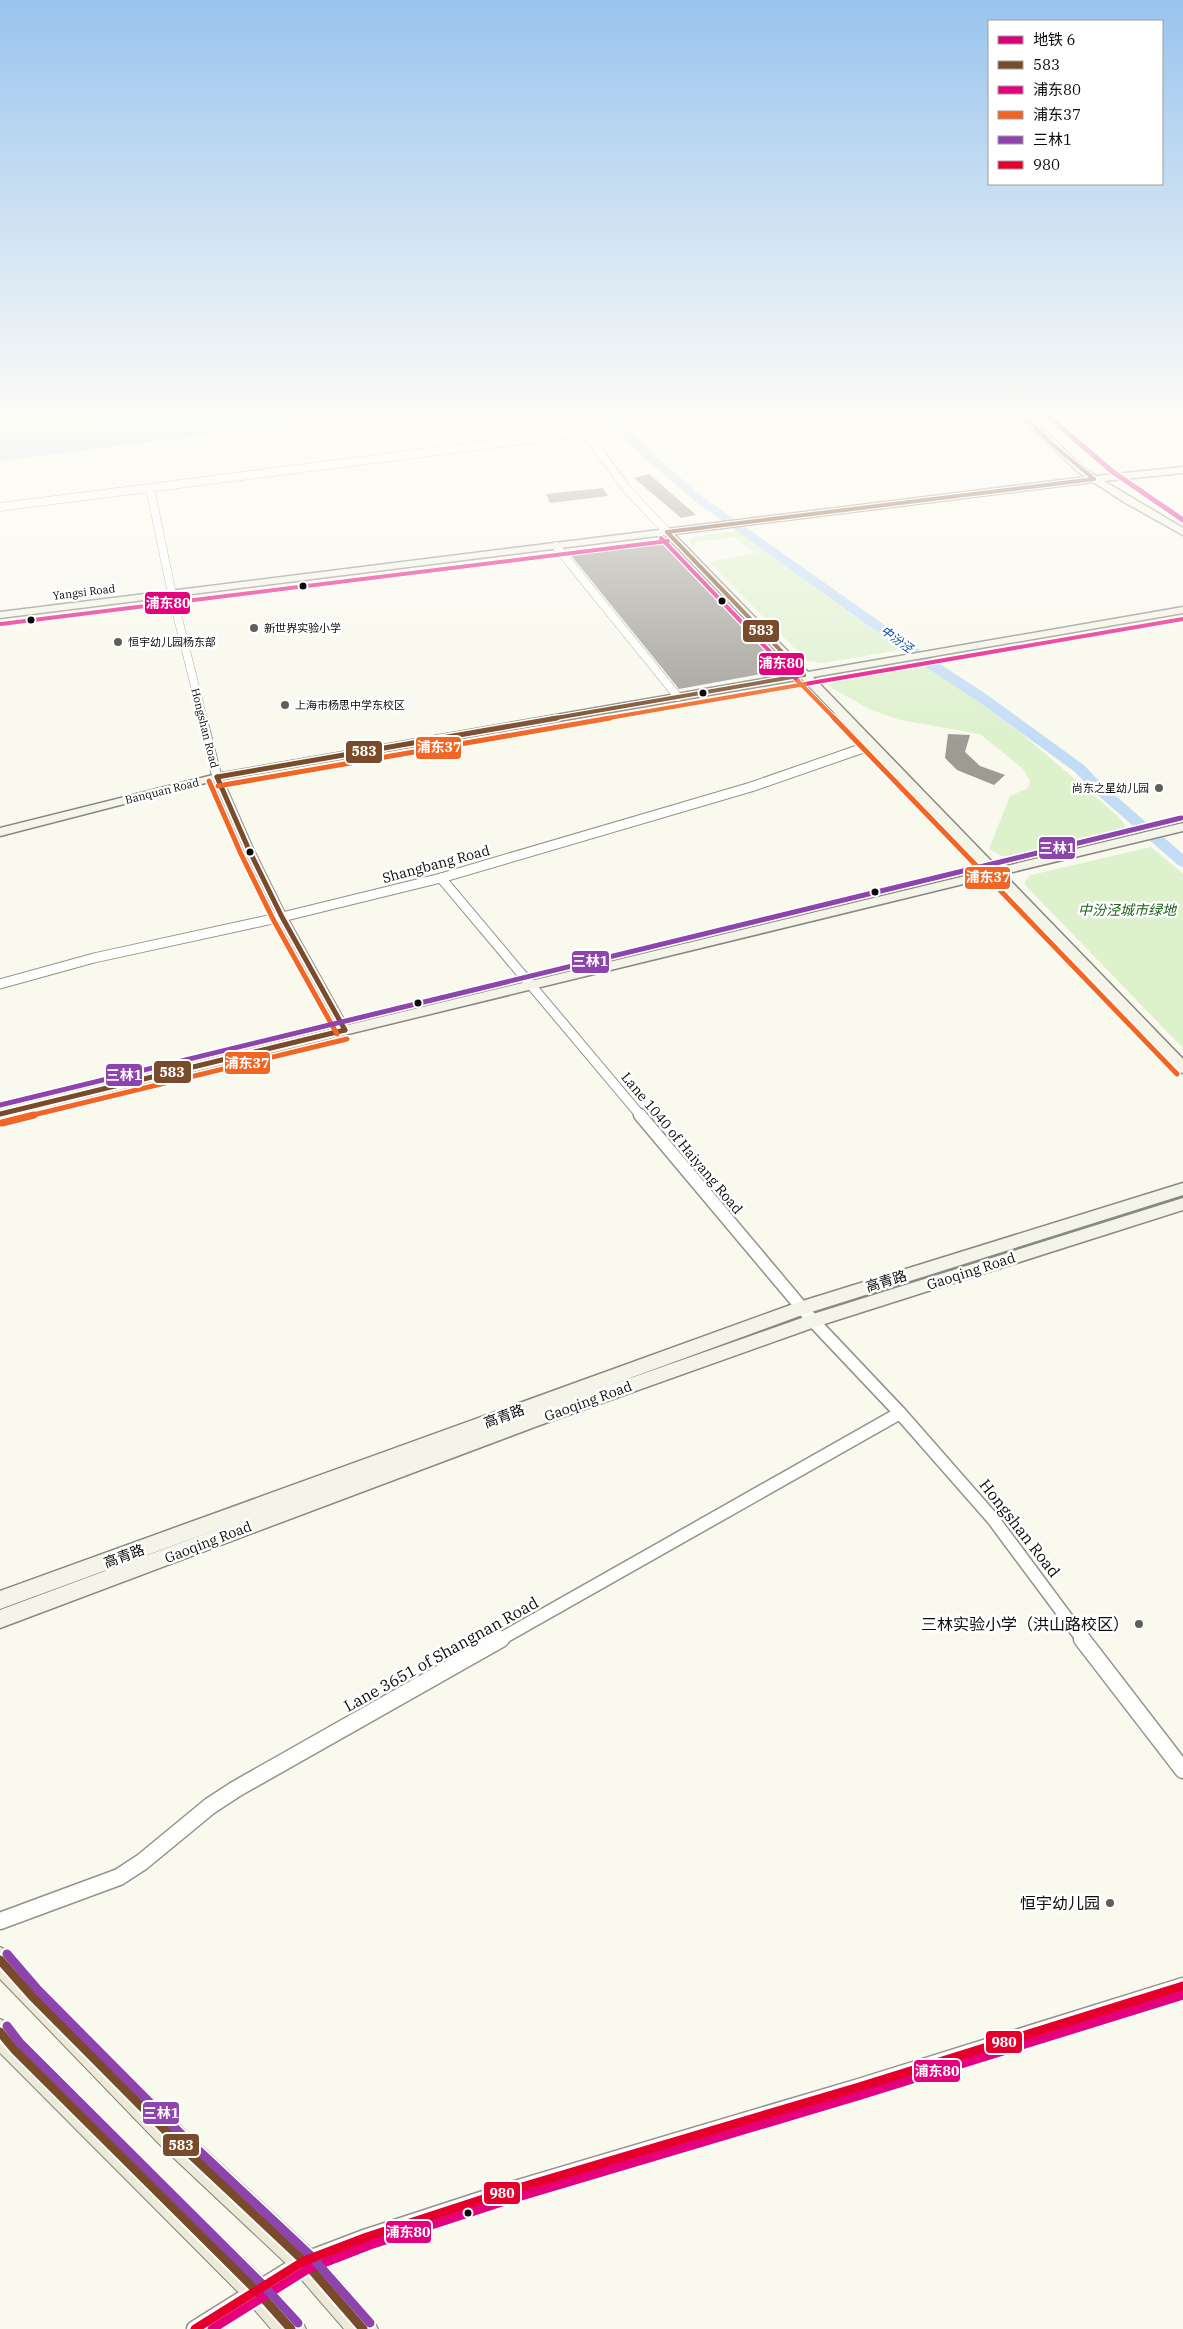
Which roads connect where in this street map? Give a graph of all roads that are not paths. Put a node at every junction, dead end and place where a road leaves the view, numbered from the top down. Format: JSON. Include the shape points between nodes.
{"nodes":[{"id":1,"x":158,"y":526,"type":"edge"},
{"id":2,"x":661,"y":526,"type":"edge"},
{"id":3,"x":718,"y":526,"type":"edge"},
{"id":4,"x":667,"y":532,"type":"junction"},
{"id":5,"x":556,"y":546,"type":"junction"},
{"id":6,"x":172,"y":594,"type":"junction"},
{"id":7,"x":1183,"y":610,"type":"edge"},
{"id":8,"x":0,"y":615,"type":"edge"},
{"id":9,"x":804,"y":675,"type":"junction"},
{"id":10,"x":678,"y":697,"type":"junction"},
{"id":11,"x":872,"y":745,"type":"junction"},
{"id":12,"x":216,"y":777,"type":"junction"},
{"id":13,"x":1183,"y":827,"type":"edge"},
{"id":14,"x":0,"y":832,"type":"edge"},
{"id":15,"x":994,"y":873,"type":"junction"},
{"id":16,"x":440,"y":878,"type":"junction"},
{"id":17,"x":282,"y":917,"type":"junction"},
{"id":18,"x":0,"y":984,"type":"edge"},
{"id":19,"x":529,"y":984,"type":"junction"},
{"id":20,"x":346,"y":1030,"type":"junction"},
{"id":21,"x":1183,"y":1068,"type":"edge"},
{"id":22,"x":0,"y":1114,"type":"edge"},
{"id":23,"x":1183,"y":1189,"type":"edge"},
{"id":24,"x":1183,"y":1204,"type":"edge"},
{"id":25,"x":807,"y":1314,"type":"junction"},
{"id":26,"x":900,"y":1413,"type":"junction"},
{"id":27,"x":0,"y":1600,"type":"edge"},
{"id":28,"x":0,"y":1620,"type":"edge"},
{"id":29,"x":1183,"y":1770,"type":"edge"},
{"id":30,"x":0,"y":1921,"type":"edge"},
{"id":31,"x":0,"y":1960,"type":"edge"},
{"id":32,"x":1183,"y":1986,"type":"edge"},
{"id":33,"x":0,"y":2032,"type":"edge"},
{"id":34,"x":304,"y":2261,"type":"junction"},
{"id":35,"x":256,"y":2290,"type":"junction"},
{"id":36,"x":195,"y":2329,"type":"edge"},
{"id":37,"x":291,"y":2329,"type":"edge"},
{"id":38,"x":363,"y":2329,"type":"edge"}],
"edges":[{"from":1,"to":6,"type":"street","name":"Hongshan Road"},
{"from":2,"to":4,"type":"street"},
{"from":3,"to":4,"type":"street","name":"Yangsi Road"},
{"from":4,"to":5,"type":"street","name":"Yangsi Road"},
{"from":4,"to":9,"type":"street"},
{"from":5,"to":6,"type":"street","name":"Yangsi Road"},
{"from":5,"to":10,"type":"street"},
{"from":6,"to":8,"type":"street","name":"Yangsi Road"},
{"from":6,"to":12,"type":"street","name":"Hongshan Road"},
{"from":7,"to":9,"type":"street","name":"Banquan Road"},
{"from":9,"to":10,"type":"street","name":"Banquan Road"},
{"from":9,"to":11,"type":"street"},
{"from":10,"to":12,"type":"street","name":"Banquan Road"},
{"from":11,"to":15,"type":"street"},
{"from":11,"to":16,"type":"street","name":"Shangbang Road","via":[[742,790]]},
{"from":12,"to":14,"type":"street","name":"Banquan Road"},
{"from":12,"to":17,"type":"street","name":"Hongshan Road"},
{"from":13,"to":15,"type":"street"},
{"from":15,"to":19,"type":"street"},
{"from":15,"to":21,"type":"street"},
{"from":16,"to":17,"type":"street","name":"Shangbang Road"},
{"from":16,"to":19,"type":"street","name":"Lane 1040 of Haiyang Road"},
{"from":17,"to":18,"type":"street","name":"Shangbang Road","via":[[121,952]]},
{"from":17,"to":20,"type":"street","name":"Hongshan Road"},
{"from":19,"to":20,"type":"street"},
{"from":19,"to":25,"type":"street","name":"Lane 1040 of Haiyang Road"},
{"from":20,"to":22,"type":"street"},
{"from":23,"to":25,"type":"street","name":"高青路"},
{"from":24,"to":25,"type":"street","name":"Gaoqing Road"},
{"from":25,"to":26,"type":"street","name":"Hongshan Road"},
{"from":25,"to":27,"type":"street","name":"高青路"},
{"from":25,"to":28,"type":"street","name":"Gaoqing Road"},
{"from":26,"to":29,"type":"street","name":"Hongshan Road","via":[[999,1525]]},
{"from":26,"to":30,"type":"street","name":"Lane 3651 of Shangnan Road","via":[[236,1789],[130,1870],[107,1882]]},
{"from":31,"to":34,"type":"main road","via":[[173,2138]]},
{"from":32,"to":34,"type":"street","via":[[497,2195]]},
{"from":33,"to":35,"type":"main road"},
{"from":34,"to":35,"type":"street"},
{"from":34,"to":38,"type":"main road"},
{"from":35,"to":36,"type":"street"},
{"from":35,"to":37,"type":"main road"}]}
